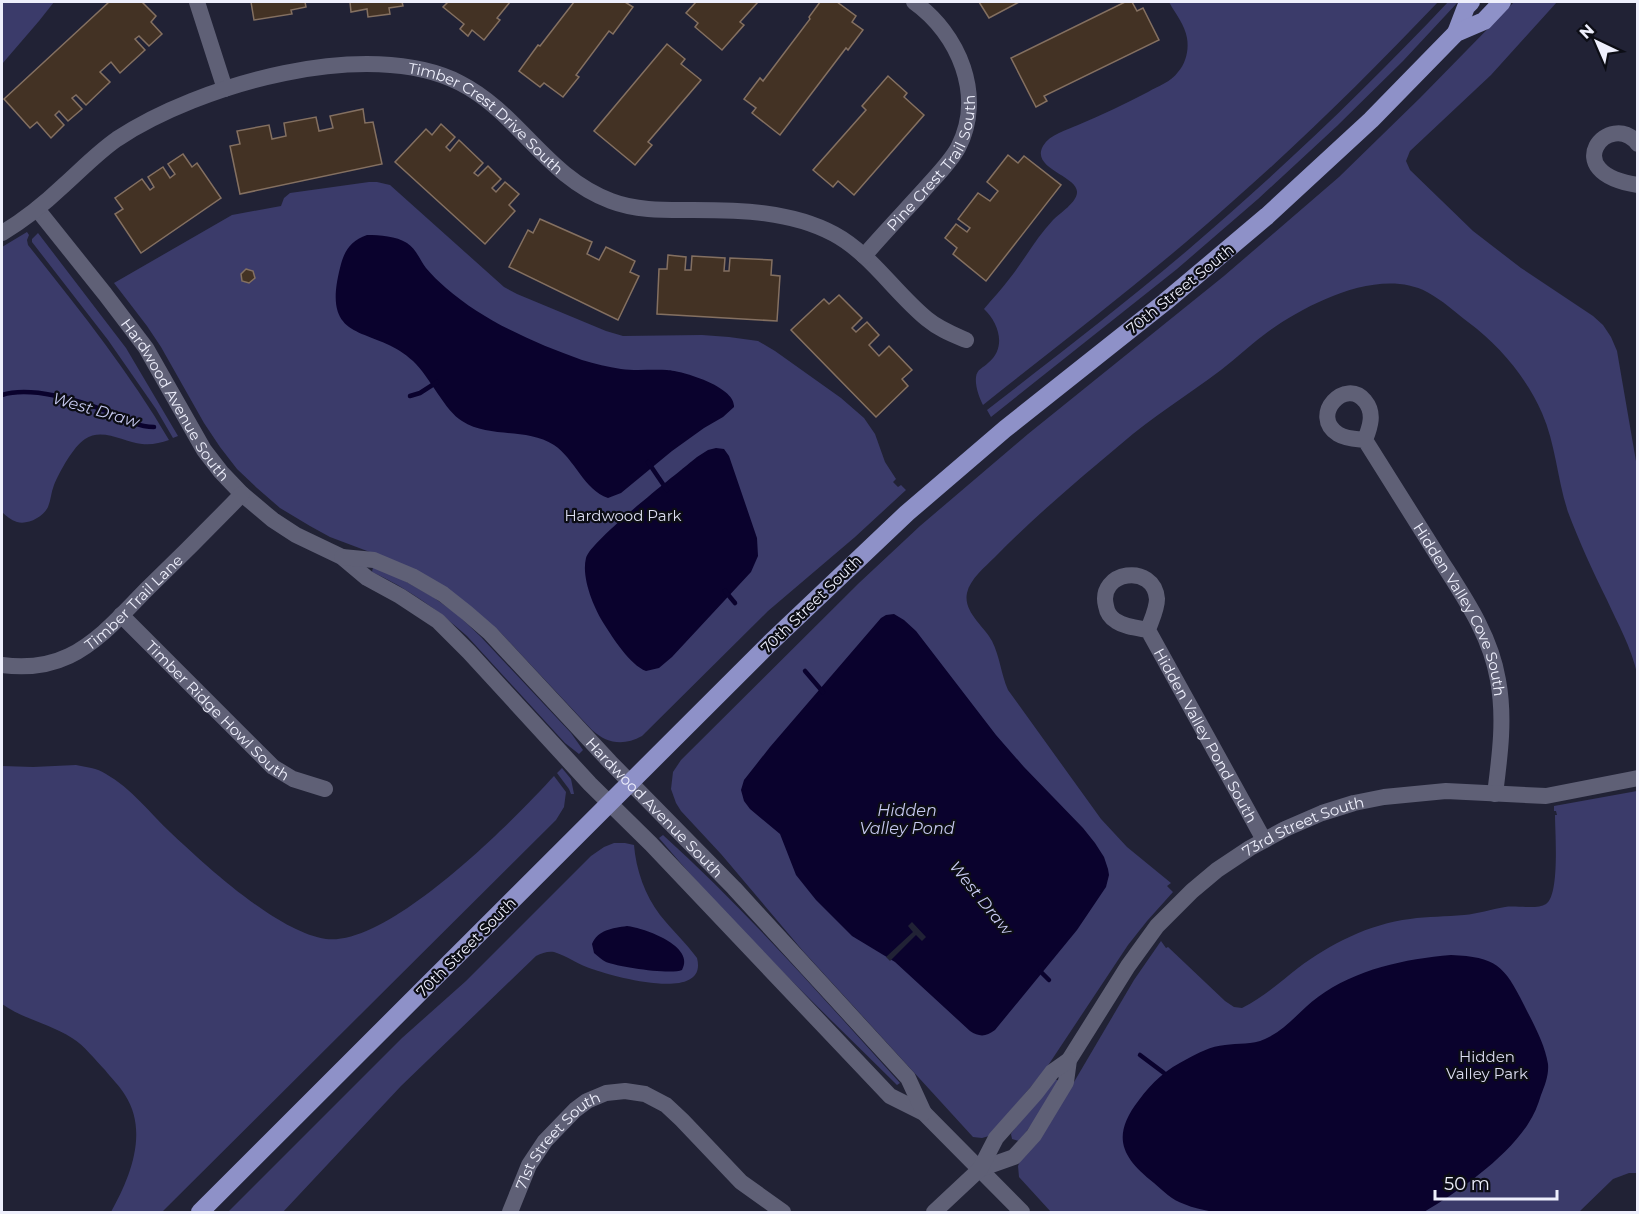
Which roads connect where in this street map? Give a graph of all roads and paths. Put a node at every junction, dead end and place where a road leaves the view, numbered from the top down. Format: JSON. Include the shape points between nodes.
{"nodes":[{"id":1,"x":197,"y":2,"type":"edge"},
{"id":2,"x":914,"y":2,"type":"edge"},
{"id":3,"x":1471,"y":2,"type":"edge"},
{"id":4,"x":1502,"y":2,"type":"edge"},
{"id":5,"x":1456,"y":33,"type":"junction"},
{"id":6,"x":225,"y":88,"type":"junction"},
{"id":7,"x":1638,"y":144,"type":"edge"},
{"id":8,"x":1638,"y":185,"type":"edge"},
{"id":9,"x":37,"y":209,"type":"junction"},
{"id":10,"x":2,"y":233,"type":"edge"},
{"id":11,"x":864,"y":256,"type":"junction"},
{"id":12,"x":966,"y":340,"type":"dead end"},
{"id":13,"x":1365,"y":440,"type":"dead end"},
{"id":14,"x":242,"y":494,"type":"junction"},
{"id":15,"x":342,"y":557,"type":"junction"},
{"id":16,"x":121,"y":615,"type":"junction"},
{"id":17,"x":1148,"y":630,"type":"dead end"},
{"id":18,"x":2,"y":665,"type":"edge"},
{"id":19,"x":1638,"y":778,"type":"edge"},
{"id":20,"x":631,"y":783,"type":"junction"},
{"id":21,"x":325,"y":789,"type":"dead end"},
{"id":22,"x":1495,"y":794,"type":"junction"},
{"id":23,"x":610,"y":803,"type":"junction"},
{"id":24,"x":1264,"y":840,"type":"junction"},
{"id":25,"x":1070,"y":1060,"type":"junction"},
{"id":26,"x":924,"y":1113,"type":"junction"},
{"id":27,"x":980,"y":1169,"type":"junction"},
{"id":28,"x":200,"y":1212,"type":"edge"},
{"id":29,"x":510,"y":1212,"type":"edge"},
{"id":30,"x":783,"y":1212,"type":"edge"},
{"id":31,"x":934,"y":1212,"type":"edge"},
{"id":32,"x":1022,"y":1212,"type":"edge"}],
"edges":[{"from":1,"to":6,"type":"street"},
{"from":2,"to":11,"type":"street","name":"Pine Crest Trail South","via":[[928,12],[952,41],[964,69],[967,123],[951,158]]},
{"from":3,"to":5,"type":"main road","name":"70th Street South"},
{"from":4,"to":5,"type":"main road","name":"70th Street South","via":[[1484,21]]},
{"from":5,"to":20,"type":"main road","name":"70th Street South","via":[[1380,112],[1283,202],[907,513]]},
{"from":6,"to":9,"type":"street","name":"Timber Crest Drive South","via":[[160,115],[121,137]]},
{"from":6,"to":11,"type":"street","name":"Timber Crest Drive South","via":[[266,76],[321,68],[371,64],[418,68],[450,78],[477,93],[555,167],[594,194],[626,206],[651,209],[790,217],[836,235]]},
{"from":7,"to":8,"type":"street","via":[[1628,135],[1612,133],[1599,143],[1593,158],[1607,177]]},
{"from":9,"to":10,"type":"street","name":"Timber Crest Drive South"},
{"from":9,"to":14,"type":"street","name":"Hardwood Avenue South","via":[[146,348],[204,450]]},
{"from":11,"to":12,"type":"street","name":"Timber Crest Drive South","via":[[926,318]]},
{"from":13,"to":22,"type":"street","name":"Hidden Valley Cove South","via":[[1470,607],[1492,656],[1502,728]]},
{"from":14,"to":15,"type":"street","name":"Hardwood Avenue South","via":[[273,520]]},
{"from":14,"to":16,"type":"street","name":"Timber Trail Lane"},
{"from":15,"to":20,"type":"street","name":"Hardwood Avenue South","via":[[374,560],[443,594],[490,633]]},
{"from":15,"to":23,"type":"street","name":"Hardwood Avenue South","via":[[367,578],[438,621]]},
{"from":16,"to":18,"type":"street","name":"Timber Trail Lane","via":[[88,644],[62,659],[36,666]]},
{"from":16,"to":21,"type":"street","name":"Timber Ridge Howl South","via":[[273,767],[293,779]]},
{"from":17,"to":24,"type":"street","name":"Hidden Valley Pond South"},
{"from":19,"to":22,"type":"street","name":"73rd Street South","via":[[1546,796]]},
{"from":20,"to":23,"type":"main road","name":"70th Street South"},
{"from":20,"to":26,"type":"street","name":"Hardwood Avenue South","via":[[734,888],[908,1078]]},
{"from":22,"to":24,"type":"street","name":"73rd Street South","via":[[1437,791],[1368,800],[1322,813]]},
{"from":23,"to":26,"type":"street","name":"Hardwood Avenue South","via":[[890,1096]]},
{"from":23,"to":28,"type":"main road","name":"70th Street South"},
{"from":24,"to":25,"type":"street","name":"73rd Street South","via":[[1209,877],[1164,919],[1128,966]]},
{"from":25,"to":27,"type":"street","name":"73rd Street South","via":[[1052,1072],[996,1138]]},
{"from":25,"to":27,"type":"street","name":"73rd Street South","via":[[1066,1082],[1029,1141],[1014,1157]]},
{"from":26,"to":27,"type":"street","name":"Hardwood Avenue South"},
{"from":27,"to":31,"type":"street"},
{"from":27,"to":32,"type":"street","name":"Hardwood Avenue South"},
{"from":29,"to":30,"type":"street","name":"71st Street South","via":[[529,1165],[545,1141],[587,1101],[625,1091],[645,1094],[666,1104],[741,1182]]}]}
